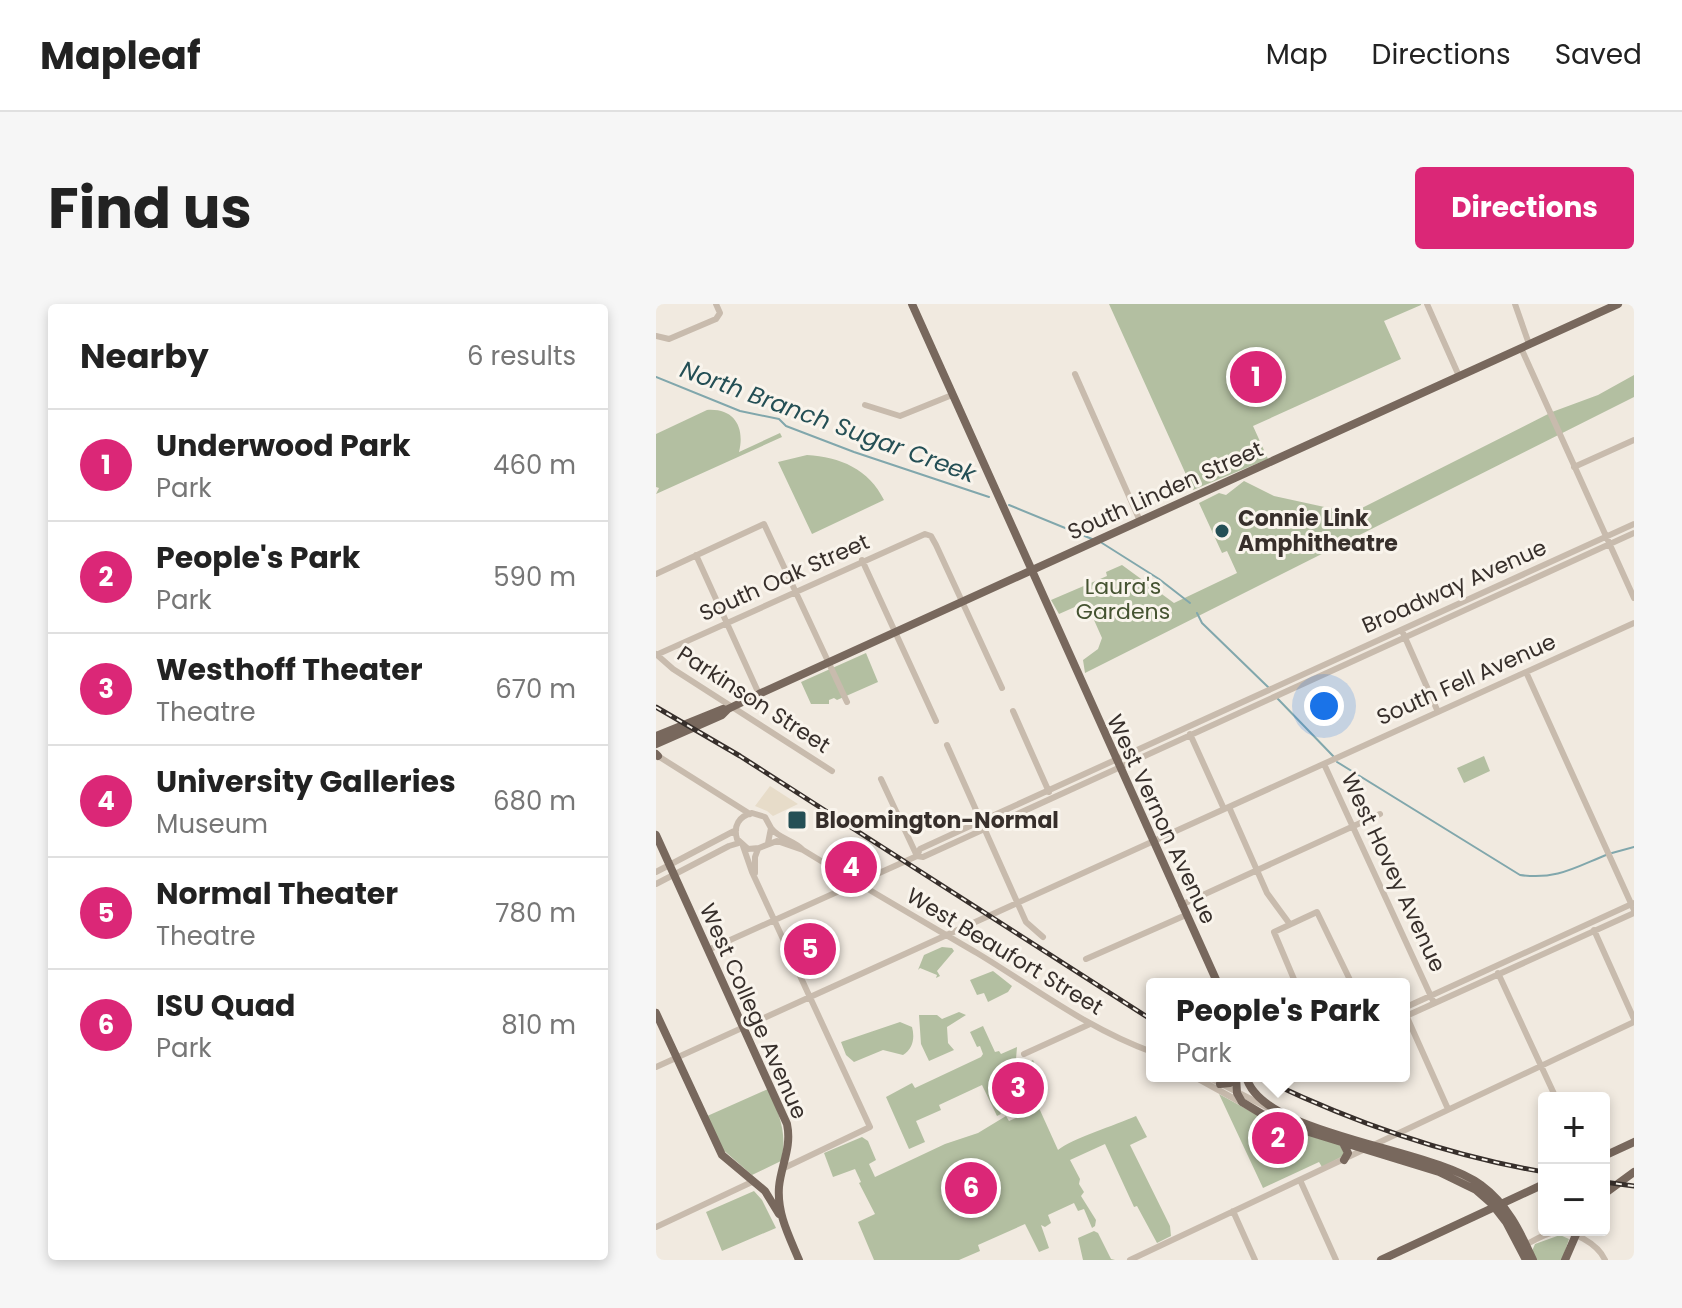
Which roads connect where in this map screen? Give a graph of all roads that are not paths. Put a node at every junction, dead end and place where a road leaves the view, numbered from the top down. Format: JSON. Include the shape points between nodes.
{"nodes":[{"id":1,"x":716,"y":304,"type":"edge"},
{"id":2,"x":912,"y":304,"type":"edge"},
{"id":3,"x":1427,"y":304,"type":"edge"},
{"id":4,"x":1515,"y":304,"type":"edge"},
{"id":5,"x":1618,"y":304,"type":"edge"},
{"id":6,"x":658,"y":337,"type":"edge"},
{"id":7,"x":1525,"y":346,"type":"junction"},
{"id":8,"x":1075,"y":374,"type":"dead end"},
{"id":9,"x":1459,"y":376,"type":"junction"},
{"id":10,"x":952,"y":395,"type":"junction"},
{"id":11,"x":865,"y":405,"type":"dead end"},
{"id":12,"x":1634,"y":440,"type":"edge"},
{"id":13,"x":1574,"y":467,"type":"junction"},
{"id":14,"x":1140,"y":521,"type":"junction"},
{"id":15,"x":1634,"y":524,"type":"edge"},
{"id":16,"x":1634,"y":533,"type":"edge"},
{"id":17,"x":1608,"y":540,"type":"junction"},
{"id":18,"x":696,"y":555,"type":"junction"},
{"id":19,"x":862,"y":560,"type":"junction"},
{"id":20,"x":1030,"y":570,"type":"junction"},
{"id":21,"x":656,"y":574,"type":"edge"},
{"id":22,"x":795,"y":591,"type":"junction"},
{"id":23,"x":1634,"y":598,"type":"edge"},
{"id":24,"x":963,"y":601,"type":"junction"},
{"id":25,"x":726,"y":622,"type":"junction"},
{"id":26,"x":1634,"y":623,"type":"edge"},
{"id":27,"x":896,"y":631,"type":"junction"},
{"id":28,"x":1403,"y":634,"type":"junction"},
{"id":29,"x":656,"y":655,"type":"edge"},
{"id":30,"x":828,"y":662,"type":"junction"},
{"id":31,"x":1526,"y":672,"type":"junction"},
{"id":32,"x":1289,"y":681,"type":"junction"},
{"id":33,"x":1002,"y":688,"type":"dead end"},
{"id":34,"x":1290,"y":690,"type":"junction"},
{"id":35,"x":759,"y":694,"type":"junction"},
{"id":36,"x":1256,"y":696,"type":"junction"},
{"id":37,"x":847,"y":702,"type":"dead end"},
{"id":38,"x":1261,"y":703,"type":"junction"},
{"id":39,"x":730,"y":708,"type":"junction"},
{"id":40,"x":1013,"y":711,"type":"dead end"},
{"id":41,"x":1438,"y":712,"type":"junction"},
{"id":42,"x":936,"y":721,"type":"dead end"},
{"id":43,"x":1189,"y":727,"type":"junction"},
{"id":44,"x":1190,"y":735,"type":"junction"},
{"id":45,"x":947,"y":745,"type":"dead end"},
{"id":46,"x":657,"y":747,"type":"edge"},
{"id":47,"x":1327,"y":762,"type":"junction"},
{"id":48,"x":1117,"y":764,"type":"junction"},
{"id":49,"x":832,"y":771,"type":"dead end"},
{"id":50,"x":881,"y":779,"type":"dead end"},
{"id":51,"x":1048,"y":790,"type":"junction"},
{"id":52,"x":1052,"y":798,"type":"junction"},
{"id":53,"x":729,"y":802,"type":"junction"},
{"id":54,"x":1226,"y":808,"type":"junction"},
{"id":55,"x":750,"y":814,"type":"junction"},
{"id":56,"x":1380,"y":814,"type":"dead end"},
{"id":57,"x":739,"y":820,"type":"junction"},
{"id":58,"x":981,"y":821,"type":"junction"},
{"id":59,"x":1353,"y":827,"type":"junction"},
{"id":60,"x":771,"y":828,"type":"junction"},
{"id":61,"x":984,"y":829,"type":"junction"},
{"id":62,"x":736,"y":830,"type":"junction"},
{"id":63,"x":656,"y":835,"type":"edge"},
{"id":64,"x":1152,"y":841,"type":"junction"},
{"id":65,"x":768,"y":843,"type":"junction"},
{"id":66,"x":741,"y":845,"type":"junction"},
{"id":67,"x":759,"y":848,"type":"junction"},
{"id":68,"x":803,"y":850,"type":"junction"},
{"id":69,"x":917,"y":856,"type":"junction"},
{"id":70,"x":672,"y":870,"type":"junction"},
{"id":71,"x":1257,"y":870,"type":"junction"},
{"id":72,"x":656,"y":872,"type":"edge"},
{"id":73,"x":756,"y":877,"type":"junction"},
{"id":74,"x":856,"y":882,"type":"junction"},
{"id":75,"x":656,"y":884,"type":"edge"},
{"id":76,"x":1017,"y":902,"type":"junction"},
{"id":77,"x":1181,"y":905,"type":"junction"},
{"id":78,"x":1633,"y":907,"type":"edge"},
{"id":79,"x":1186,"y":915,"type":"junction"},
{"id":80,"x":775,"y":919,"type":"junction"},
{"id":81,"x":1289,"y":923,"type":"junction"},
{"id":82,"x":1591,"y":923,"type":"junction"},
{"id":83,"x":1594,"y":931,"type":"junction"},
{"id":84,"x":944,"y":935,"type":"junction"},
{"id":85,"x":1043,"y":937,"type":"dead end"},
{"id":86,"x":708,"y":950,"type":"junction"},
{"id":87,"x":1086,"y":959,"type":"dead end"},
{"id":88,"x":1496,"y":966,"type":"junction"},
{"id":89,"x":1499,"y":974,"type":"junction"},
{"id":90,"x":1215,"y":978,"type":"edge"},
{"id":91,"x":1293,"y":978,"type":"edge"},
{"id":92,"x":1349,"y":978,"type":"edge"},
{"id":93,"x":1430,"y":995,"type":"junction"},
{"id":94,"x":811,"y":997,"type":"junction"},
{"id":95,"x":1434,"y":1003,"type":"junction"},
{"id":96,"x":1410,"y":1009,"type":"edge"},
{"id":97,"x":1410,"y":1011,"type":"edge"},
{"id":98,"x":656,"y":1013,"type":"edge"},
{"id":99,"x":1634,"y":1020,"type":"edge"},
{"id":100,"x":1090,"y":1024,"type":"junction"},
{"id":101,"x":1410,"y":1024,"type":"edge"},
{"id":102,"x":744,"y":1028,"type":"junction"},
{"id":103,"x":1146,"y":1049,"type":"edge"},
{"id":104,"x":1024,"y":1054,"type":"dead end"},
{"id":105,"x":676,"y":1058,"type":"junction"},
{"id":106,"x":1541,"y":1066,"type":"junction"},
{"id":107,"x":656,"y":1067,"type":"edge"},
{"id":108,"x":1204,"y":1082,"type":"edge"},
{"id":109,"x":1216,"y":1082,"type":"edge"},
{"id":110,"x":1231,"y":1082,"type":"edge"},
{"id":111,"x":1236,"y":1082,"type":"edge"},
{"id":112,"x":1249,"y":1082,"type":"edge"},
{"id":113,"x":1220,"y":1084,"type":"junction"},
{"id":114,"x":1553,"y":1092,"type":"edge"},
{"id":115,"x":1237,"y":1093,"type":"junction"},
{"id":116,"x":1245,"y":1105,"type":"junction"},
{"id":117,"x":1448,"y":1109,"type":"junction"},
{"id":118,"x":1281,"y":1114,"type":"junction"},
{"id":119,"x":1634,"y":1142,"type":"edge"},
{"id":120,"x":1343,"y":1143,"type":"junction"},
{"id":121,"x":1369,"y":1148,"type":"junction"},
{"id":122,"x":1610,"y":1153,"type":"edge"},
{"id":123,"x":1344,"y":1160,"type":"junction"},
{"id":124,"x":784,"y":1168,"type":"junction"},
{"id":125,"x":1634,"y":1172,"type":"edge"},
{"id":126,"x":1300,"y":1180,"type":"junction"},
{"id":127,"x":754,"y":1181,"type":"junction"},
{"id":128,"x":1538,"y":1187,"type":"edge"},
{"id":129,"x":1610,"y":1190,"type":"edge"},
{"id":130,"x":1479,"y":1192,"type":"junction"},
{"id":131,"x":1490,"y":1193,"type":"junction"},
{"id":132,"x":1514,"y":1198,"type":"junction"},
{"id":133,"x":1498,"y":1205,"type":"junction"},
{"id":134,"x":1233,"y":1211,"type":"junction"},
{"id":135,"x":780,"y":1215,"type":"junction"},
{"id":136,"x":1478,"y":1215,"type":"junction"},
{"id":137,"x":656,"y":1227,"type":"edge"},
{"id":138,"x":1547,"y":1236,"type":"edge"},
{"id":139,"x":1575,"y":1236,"type":"edge"},
{"id":140,"x":1580,"y":1236,"type":"edge"},
{"id":141,"x":1523,"y":1246,"type":"junction"},
{"id":142,"x":799,"y":1260,"type":"edge"},
{"id":143,"x":1130,"y":1260,"type":"edge"},
{"id":144,"x":1255,"y":1260,"type":"edge"},
{"id":145,"x":1336,"y":1260,"type":"edge"},
{"id":146,"x":1381,"y":1260,"type":"edge"},
{"id":147,"x":1526,"y":1260,"type":"edge"},
{"id":148,"x":1533,"y":1260,"type":"edge"},
{"id":149,"x":1565,"y":1260,"type":"edge"},
{"id":150,"x":1605,"y":1260,"type":"edge"}],
"edges":[{"from":1,"to":6,"type":"street","via":[[716,319],[673,337]]},
{"from":2,"to":10,"type":"main road","name":"West Vernon Avenue"},
{"from":3,"to":9,"type":"street"},
{"from":4,"to":7,"type":"street"},
{"from":5,"to":7,"type":"main road","name":"South Linden Street"},
{"from":7,"to":9,"type":"main road","name":"South Linden Street"},
{"from":7,"to":13,"type":"street"},
{"from":8,"to":14,"type":"street"},
{"from":9,"to":14,"type":"main road","name":"South Linden Street"},
{"from":10,"to":11,"type":"street","via":[[900,416]]},
{"from":10,"to":20,"type":"main road","name":"West Vernon Avenue"},
{"from":12,"to":13,"type":"street"},
{"from":13,"to":17,"type":"street"},
{"from":14,"to":20,"type":"main road","name":"South Linden Street"},
{"from":15,"to":17,"type":"street","name":"Broadway Avenue"},
{"from":16,"to":17,"type":"street","name":"Broadway Avenue"},
{"from":17,"to":23,"type":"street"},
{"from":17,"to":28,"type":"street","name":"Broadway Avenue"},
{"from":18,"to":21,"type":"street"},
{"from":18,"to":22,"type":"street","via":[[764,524]]},
{"from":18,"to":25,"type":"street"},
{"from":19,"to":22,"type":"street","name":"South Oak Street"},
{"from":19,"to":24,"type":"street","name":"South Oak Street","via":[[927,534]]},
{"from":19,"to":27,"type":"street"},
{"from":20,"to":24,"type":"main road","name":"South Linden Street"},
{"from":20,"to":48,"type":"main road","name":"West Vernon Avenue"},
{"from":22,"to":25,"type":"street","name":"South Oak Street"},
{"from":22,"to":30,"type":"street"},
{"from":24,"to":27,"type":"main road","name":"South Linden Street"},
{"from":24,"to":33,"type":"street"},
{"from":25,"to":29,"type":"street","name":"South Oak Street"},
{"from":25,"to":35,"type":"street"},
{"from":26,"to":31,"type":"street","name":"South Fell Avenue"},
{"from":27,"to":30,"type":"main road","name":"South Linden Street"},
{"from":27,"to":42,"type":"street"},
{"from":28,"to":32,"type":"street","name":"Broadway Avenue"},
{"from":28,"to":34,"type":"street","name":"Broadway Avenue"},
{"from":28,"to":41,"type":"street"},
{"from":29,"to":39,"type":"street","name":"Parkinson Street"},
{"from":30,"to":35,"type":"main road","name":"South Linden Street"},
{"from":30,"to":37,"type":"street"},
{"from":31,"to":41,"type":"street","name":"South Fell Avenue"},
{"from":31,"to":78,"type":"street"},
{"from":32,"to":34,"type":"street"},
{"from":32,"to":36,"type":"street","name":"Broadway Avenue"},
{"from":34,"to":38,"type":"street","name":"Broadway Avenue"},
{"from":35,"to":39,"type":"main road","name":"South Linden Street"},
{"from":36,"to":38,"type":"street"},
{"from":36,"to":43,"type":"street"},
{"from":38,"to":44,"type":"street"},
{"from":39,"to":46,"type":"main road","name":"South Linden Street"},
{"from":39,"to":49,"type":"street","name":"Parkinson Street"},
{"from":40,"to":51,"type":"street"},
{"from":41,"to":47,"type":"street","name":"South Fell Avenue"},
{"from":43,"to":44,"type":"street"},
{"from":43,"to":48,"type":"street"},
{"from":44,"to":48,"type":"street"},
{"from":44,"to":54,"type":"street"},
{"from":45,"to":58,"type":"street"},
{"from":46,"to":53,"type":"street"},
{"from":47,"to":54,"type":"street","name":"South Fell Avenue"},
{"from":47,"to":59,"type":"street","name":"West Hovey Avenue"},
{"from":48,"to":51,"type":"street"},
{"from":48,"to":52,"type":"street"},
{"from":48,"to":64,"type":"main road","name":"West Vernon Avenue"},
{"from":50,"to":69,"type":"street"},
{"from":51,"to":52,"type":"street"},
{"from":51,"to":58,"type":"street"},
{"from":52,"to":61,"type":"street"},
{"from":53,"to":55,"type":"street"},
{"from":53,"to":57,"type":"street"},
{"from":54,"to":64,"type":"street","name":"South Fell Avenue"},
{"from":54,"to":71,"type":"street"},
{"from":55,"to":57,"type":"street"},
{"from":55,"to":60,"type":"street","via":[[765,817]]},
{"from":56,"to":59,"type":"street"},
{"from":57,"to":62,"type":"street"},
{"from":58,"to":61,"type":"street"},
{"from":58,"to":69,"type":"street","via":[[920,849]]},
{"from":59,"to":71,"type":"street"},
{"from":59,"to":93,"type":"street","name":"West Hovey Avenue"},
{"from":60,"to":65,"type":"street"},
{"from":60,"to":68,"type":"street","name":"West Beaufort Street"},
{"from":61,"to":69,"type":"street"},
{"from":61,"to":76,"type":"street"},
{"from":62,"to":66,"type":"street"},
{"from":62,"to":70,"type":"street"},
{"from":63,"to":70,"type":"main road","name":"West College Avenue"},
{"from":64,"to":76,"type":"street","name":"South Fell Avenue"},
{"from":64,"to":77,"type":"main road","name":"West Vernon Avenue"},
{"from":65,"to":67,"type":"street"},
{"from":65,"to":68,"type":"street","name":"West Beaufort Street"},
{"from":66,"to":67,"type":"street"},
{"from":66,"to":70,"type":"street"},
{"from":66,"to":73,"type":"street"},
{"from":67,"to":73,"type":"street"},
{"from":68,"to":74,"type":"street","name":"West Beaufort Street"},
{"from":69,"to":74,"type":"street"},
{"from":70,"to":72,"type":"street"},
{"from":70,"to":75,"type":"street"},
{"from":70,"to":86,"type":"main road","name":"West College Avenue"},
{"from":71,"to":77,"type":"street"},
{"from":71,"to":81,"type":"street"},
{"from":73,"to":80,"type":"street"},
{"from":74,"to":80,"type":"street"},
{"from":74,"to":84,"type":"street","name":"West Beaufort Street"},
{"from":76,"to":84,"type":"street","name":"South Fell Avenue"},
{"from":76,"to":85,"type":"street","via":[[1029,926]]},
{"from":77,"to":79,"type":"main road","name":"West Vernon Avenue"},
{"from":78,"to":82,"type":"street"},
{"from":78,"to":83,"type":"street"},
{"from":79,"to":87,"type":"street"},
{"from":79,"to":90,"type":"main road","name":"West Vernon Avenue"},
{"from":80,"to":86,"type":"street"},
{"from":80,"to":94,"type":"street"},
{"from":81,"to":91,"type":"street","via":[[1274,934]]},
{"from":81,"to":92,"type":"street","via":[[1318,912]]},
{"from":82,"to":83,"type":"street"},
{"from":82,"to":88,"type":"street"},
{"from":83,"to":89,"type":"street"},
{"from":83,"to":99,"type":"street"},
{"from":84,"to":94,"type":"street","name":"South Fell Avenue"},
{"from":84,"to":100,"type":"street","name":"West Beaufort Street"},
{"from":86,"to":102,"type":"main road","name":"West College Avenue"},
{"from":88,"to":89,"type":"street"},
{"from":88,"to":93,"type":"street"},
{"from":89,"to":95,"type":"street"},
{"from":89,"to":106,"type":"street"},
{"from":93,"to":95,"type":"street","name":"West Hovey Avenue"},
{"from":93,"to":96,"type":"street"},
{"from":94,"to":102,"type":"street","name":"South Fell Avenue"},
{"from":94,"to":124,"type":"street","via":[[870,1127]]},
{"from":95,"to":97,"type":"street"},
{"from":98,"to":105,"type":"main road"},
{"from":99,"to":106,"type":"street"},
{"from":100,"to":103,"type":"street","name":"West Beaufort Street"},
{"from":100,"to":104,"type":"street"},
{"from":101,"to":117,"type":"street"},
{"from":102,"to":105,"type":"street","name":"South Fell Avenue"},
{"from":102,"to":124,"type":"main road","name":"West College Avenue","via":[[787,1124]]},
{"from":105,"to":107,"type":"street","name":"South Fell Avenue"},
{"from":105,"to":127,"type":"main road","via":[[722,1155]]},
{"from":106,"to":114,"type":"street"},
{"from":106,"to":117,"type":"street"},
{"from":108,"to":116,"type":"street"},
{"from":109,"to":113,"type":"street"},
{"from":110,"to":113,"type":"main road"},
{"from":111,"to":115,"type":"main road"},
{"from":112,"to":118,"type":"main road","via":[[1256,1096]]},
{"from":113,"to":115,"type":"street"},
{"from":115,"to":116,"type":"main road"},
{"from":115,"to":118,"type":"street"},
{"from":116,"to":120,"type":"main road"},
{"from":117,"to":121,"type":"street"},
{"from":118,"to":121,"type":"main road"},
{"from":119,"to":122,"type":"main road"},
{"from":120,"to":121,"type":"main road"},
{"from":120,"to":123,"type":"main road","via":[[1348,1153]]},
{"from":121,"to":123,"type":"street"},
{"from":121,"to":130,"type":"main road","via":[[1450,1175]]},
{"from":121,"to":131,"type":"main road","via":[[1443,1165]]},
{"from":123,"to":126,"type":"street"},
{"from":124,"to":135,"type":"main road","name":"West College Avenue"},
{"from":125,"to":129,"type":"main road"},
{"from":126,"to":134,"type":"street"},
{"from":126,"to":145,"type":"street"},
{"from":127,"to":135,"type":"main road"},
{"from":127,"to":137,"type":"street"},
{"from":128,"to":132,"type":"main road"},
{"from":130,"to":133,"type":"main road"},
{"from":130,"to":136,"type":"main road","via":[[1483,1206]]},
{"from":131,"to":132,"type":"main road"},
{"from":131,"to":133,"type":"main road"},
{"from":132,"to":133,"type":"main road"},
{"from":133,"to":136,"type":"main road"},
{"from":133,"to":141,"type":"main road"},
{"from":134,"to":143,"type":"street"},
{"from":134,"to":144,"type":"street"},
{"from":135,"to":142,"type":"main road","name":"West College Avenue"},
{"from":136,"to":146,"type":"main road"},
{"from":138,"to":141,"type":"street"},
{"from":139,"to":149,"type":"main road"},
{"from":140,"to":150,"type":"street"},
{"from":141,"to":147,"type":"main road"},
{"from":141,"to":148,"type":"main road"}]}
